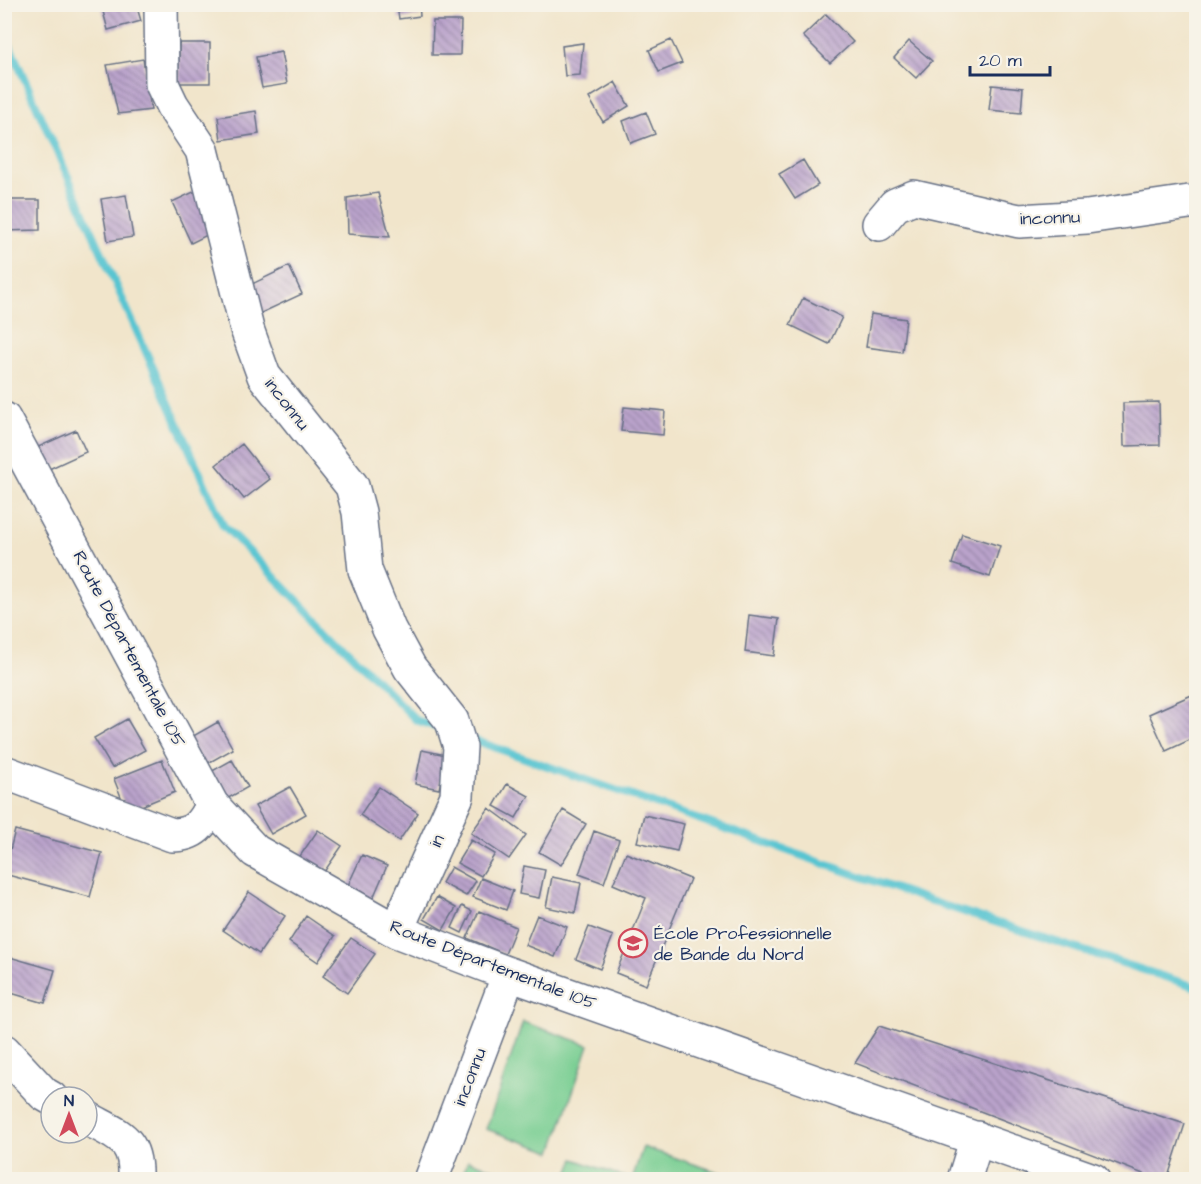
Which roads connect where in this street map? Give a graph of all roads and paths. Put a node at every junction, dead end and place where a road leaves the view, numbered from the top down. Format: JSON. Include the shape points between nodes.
{"nodes":[{"id":1,"x":161,"y":4,"type":"edge"},
{"id":2,"x":1197,"y":201,"type":"edge"},
{"id":3,"x":879,"y":224,"type":"dead end"},
{"id":4,"x":4,"y":418,"type":"edge"},
{"id":5,"x":460,"y":747,"type":"joint"},
{"id":6,"x":4,"y":772,"type":"edge"},
{"id":7,"x":213,"y":805,"type":"junction"},
{"id":8,"x":396,"y":931,"type":"junction"},
{"id":9,"x":509,"y":974,"type":"junction"},
{"id":10,"x":8,"y":1059,"type":"edge"},
{"id":11,"x":39,"y":1087,"type":"edge"},
{"id":12,"x":99,"y":1124,"type":"edge"},
{"id":13,"x":977,"y":1138,"type":"junction"},
{"id":14,"x":135,"y":1179,"type":"edge"},
{"id":15,"x":431,"y":1179,"type":"edge"},
{"id":16,"x":964,"y":1179,"type":"edge"},
{"id":17,"x":1093,"y":1179,"type":"edge"}],
"edges":[{"from":1,"to":5,"type":"street","name":"inconnu","via":[[162,84],[202,150],[247,329],[264,376],[352,486],[365,570],[389,630],[410,668],[452,721]]},
{"from":2,"to":3,"type":"street","name":"inconnu","via":[[1096,216],[1019,221],[914,197],[895,205]]},
{"from":4,"to":7,"type":"street","name":"Route Départementale 105"},
{"from":5,"to":8,"type":"street","name":"in","via":[[457,796]]},
{"from":6,"to":7,"type":"street","via":[[172,836],[186,835],[201,826]]},
{"from":7,"to":8,"type":"street","name":"Route Départementale 105","via":[[255,851]]},
{"from":8,"to":9,"type":"street","name":"Route Départementale 105"},
{"from":9,"to":13,"type":"street","name":"Route Départementale 105"},
{"from":9,"to":15,"type":"street","name":"inconnu"},
{"from":10,"to":11,"type":"street"},
{"from":12,"to":14,"type":"street","via":[[123,1137],[133,1151]]},
{"from":13,"to":16,"type":"street"},
{"from":13,"to":17,"type":"street","name":"Route Départementale 105"}]}
